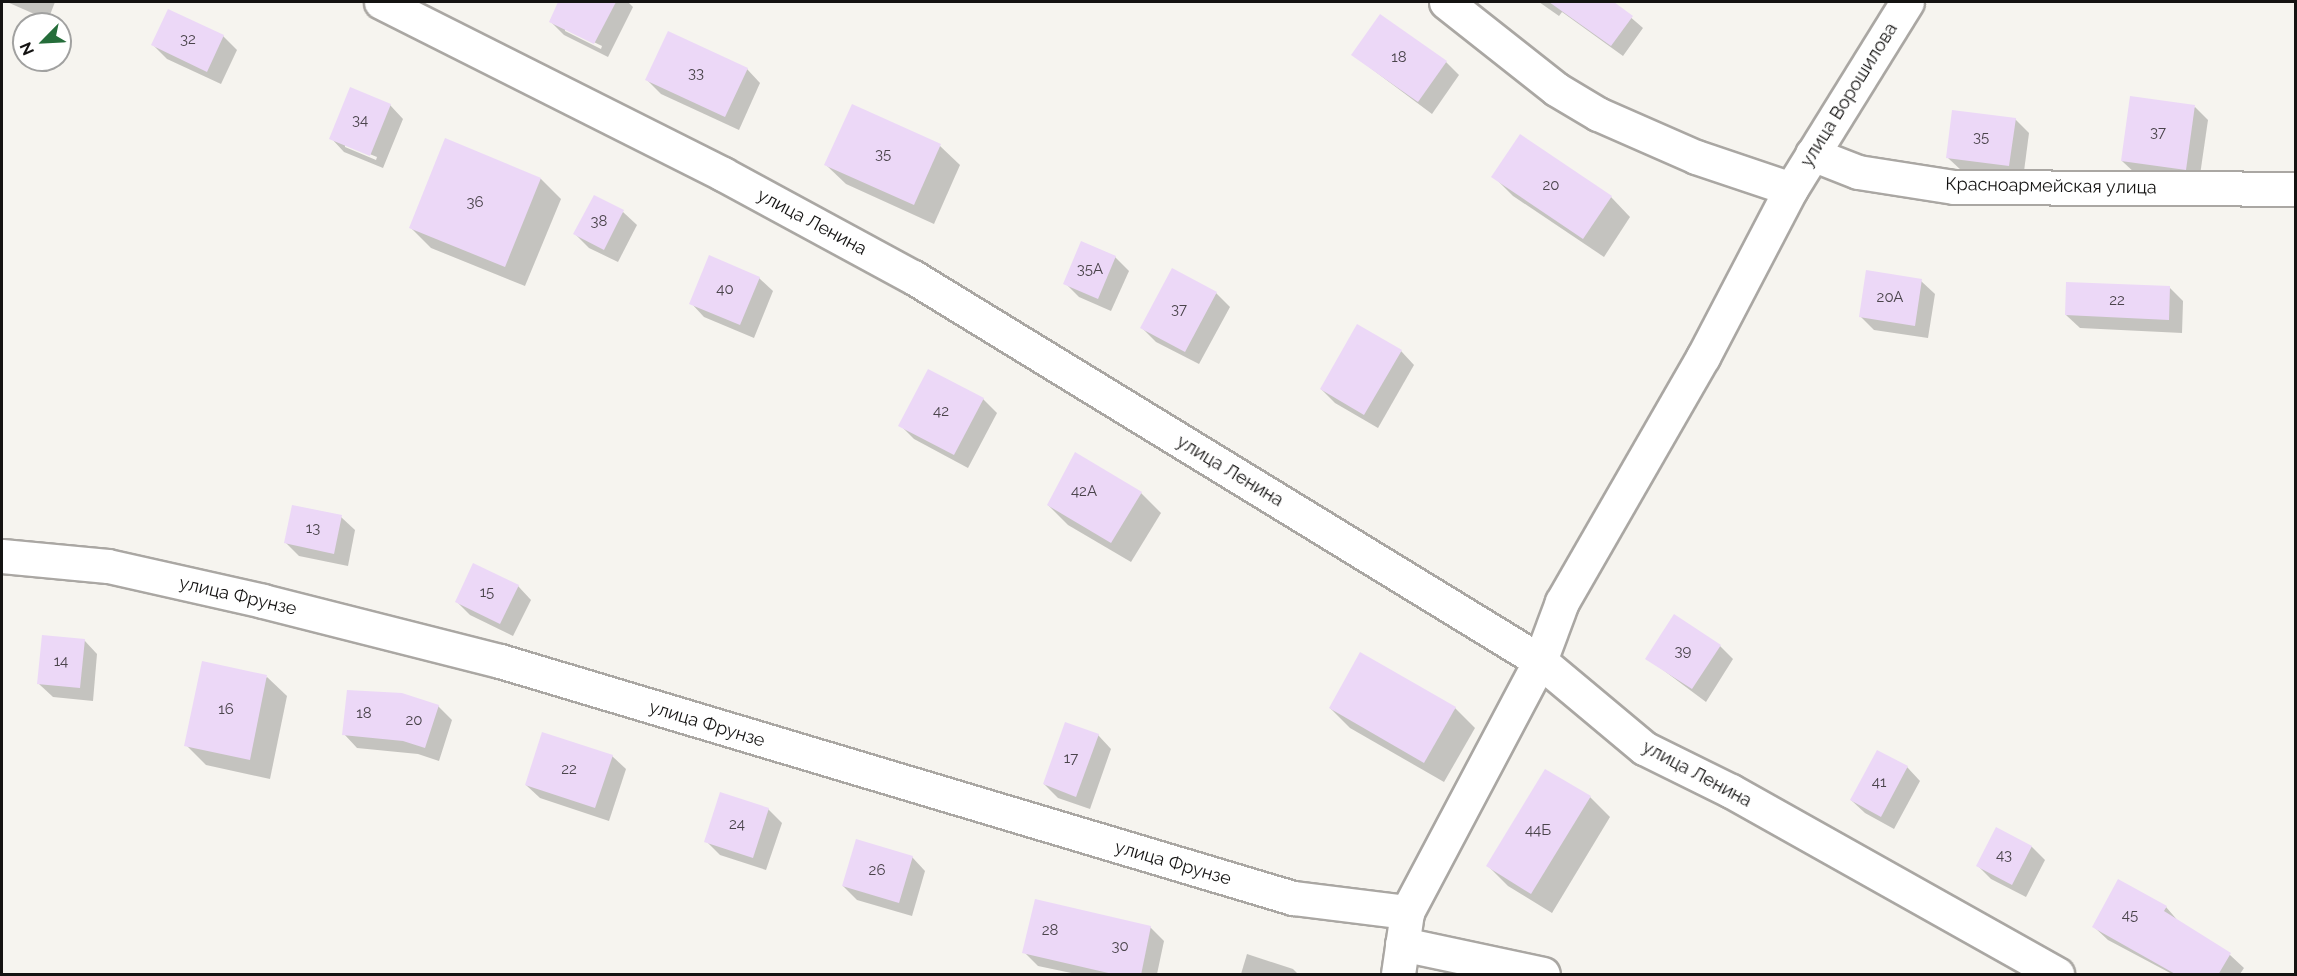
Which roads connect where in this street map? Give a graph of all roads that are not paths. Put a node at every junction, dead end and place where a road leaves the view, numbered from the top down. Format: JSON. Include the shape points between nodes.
{"nodes":[{"id":1,"x":381,"y":2,"type":"edge"},
{"id":2,"x":1446,"y":2,"type":"edge"},
{"id":3,"x":1906,"y":2,"type":"edge"},
{"id":4,"x":1812,"y":154,"type":"junction"},
{"id":5,"x":1791,"y":189,"type":"junction"},
{"id":6,"x":2295,"y":189,"type":"edge"},
{"id":7,"x":2,"y":556,"type":"edge"},
{"id":8,"x":1540,"y":661,"type":"junction"},
{"id":9,"x":1407,"y":912,"type":"junction"},
{"id":10,"x":1400,"y":959,"type":"edge"},
{"id":11,"x":1543,"y":975,"type":"edge"},
{"id":12,"x":2057,"y":975,"type":"edge"}],
"edges":[{"from":1,"to":8,"type":"street","name":"улица Ленина","via":[[723,174],[913,277]]},
{"from":2,"to":5,"type":"street","via":[[1556,88],[1598,114],[1696,157]]},
{"from":3,"to":4,"type":"street","name":"улица Ворошилова"},
{"from":4,"to":5,"type":"street","name":"улица Ворошилова"},
{"from":4,"to":6,"type":"street","name":"Красноармейская улица","via":[[1857,172],[1954,187]]},
{"from":5,"to":8,"type":"street","name":"улица Ворошилова","via":[[1703,357],[1562,602]]},
{"from":7,"to":9,"type":"street","name":"улица Фрунзе","via":[[108,566],[285,606],[500,661],[1293,898]]},
{"from":8,"to":9,"type":"street","name":"улица Ворошилова"},
{"from":8,"to":12,"type":"street","name":"улица Ленина","via":[[1644,748],[1731,791]]},
{"from":9,"to":10,"type":"street","name":"улица Ворошилова"},
{"from":10,"to":11,"type":"street"}]}
